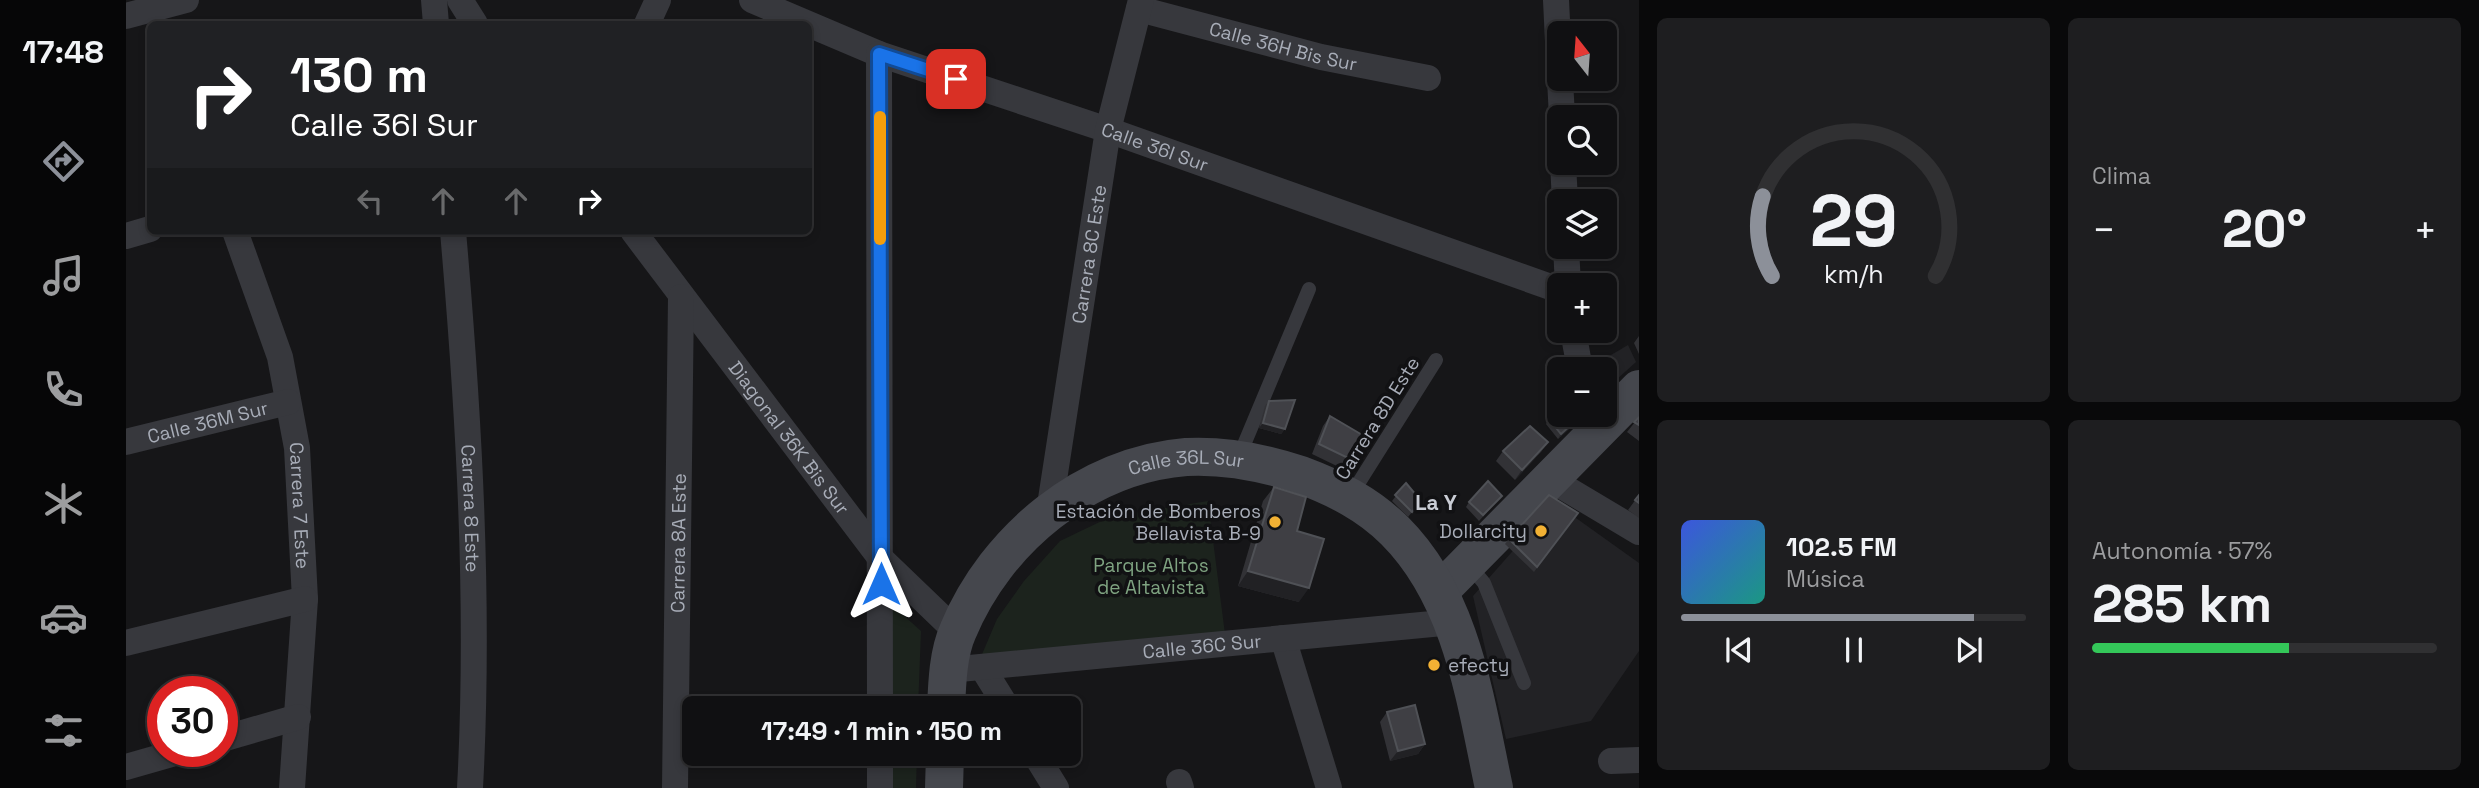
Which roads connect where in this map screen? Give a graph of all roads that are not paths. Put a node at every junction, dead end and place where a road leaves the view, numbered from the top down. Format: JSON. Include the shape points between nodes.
{"nodes":[{"id":1,"x":186,"y":0,"type":"edge"},
{"id":2,"x":434,"y":0,"type":"edge"},
{"id":3,"x":460,"y":0,"type":"edge"},
{"id":4,"x":659,"y":0,"type":"edge"},
{"id":5,"x":752,"y":0,"type":"edge"},
{"id":6,"x":1556,"y":0,"type":"edge"},
{"id":7,"x":1140,"y":5,"type":"edge"},
{"id":8,"x":159,"y":11,"type":"edge"},
{"id":9,"x":126,"y":16,"type":"edge"},
{"id":10,"x":436,"y":21,"type":"edge"},
{"id":11,"x":473,"y":21,"type":"edge"},
{"id":12,"x":648,"y":21,"type":"edge"},
{"id":13,"x":801,"y":21,"type":"edge"},
{"id":14,"x":1557,"y":21,"type":"edge"},
{"id":15,"x":812,"y":26,"type":"edge"},
{"id":16,"x":879,"y":54,"type":"junction"},
{"id":17,"x":1428,"y":78,"type":"dead end"},
{"id":18,"x":1108,"y":130,"type":"junction"},
{"id":19,"x":147,"y":230,"type":"edge"},
{"id":20,"x":236,"y":235,"type":"edge"},
{"id":21,"x":453,"y":235,"type":"edge"},
{"id":22,"x":636,"y":235,"type":"edge"},
{"id":23,"x":126,"y":236,"type":"edge"},
{"id":24,"x":1547,"y":286,"type":"edge"},
{"id":25,"x":1309,"y":289,"type":"dead end"},
{"id":26,"x":681,"y":297,"type":"junction"},
{"id":27,"x":1436,"y":360,"type":"dead end"},
{"id":28,"x":1639,"y":389,"type":"edge"},
{"id":29,"x":288,"y":401,"type":"junction"},
{"id":30,"x":1617,"y":406,"type":"edge"},
{"id":31,"x":1593,"y":427,"type":"edge"},
{"id":32,"x":126,"y":443,"type":"edge"},
{"id":33,"x":1238,"y":460,"type":"junction"},
{"id":34,"x":1550,"y":479,"type":"junction"},
{"id":35,"x":1351,"y":497,"type":"junction"},
{"id":36,"x":1049,"y":512,"type":"junction"},
{"id":37,"x":1639,"y":532,"type":"edge"},
{"id":38,"x":881,"y":559,"type":"junction"},
{"id":39,"x":1468,"y":564,"type":"junction"},
{"id":40,"x":305,"y":599,"type":"junction"},
{"id":41,"x":1447,"y":606,"type":"junction"},
{"id":42,"x":957,"y":632,"type":"junction"},
{"id":43,"x":1283,"y":638,"type":"junction"},
{"id":44,"x":126,"y":643,"type":"edge"},
{"id":45,"x":966,"y":669,"type":"junction"},
{"id":46,"x":1524,"y":683,"type":"dead end"},
{"id":47,"x":880,"y":696,"type":"edge"},
{"id":48,"x":952,"y":696,"type":"edge"},
{"id":49,"x":994,"y":696,"type":"edge"},
{"id":50,"x":298,"y":717,"type":"junction"},
{"id":51,"x":238,"y":734,"type":"edge"},
{"id":52,"x":1639,"y":760,"type":"edge"},
{"id":53,"x":147,"y":761,"type":"edge"},
{"id":54,"x":1611,"y":761,"type":"dead end"},
{"id":55,"x":880,"y":766,"type":"edge"},
{"id":56,"x":945,"y":766,"type":"edge"},
{"id":57,"x":1042,"y":766,"type":"edge"},
{"id":58,"x":126,"y":767,"type":"edge"},
{"id":59,"x":292,"y":788,"type":"edge"},
{"id":60,"x":470,"y":788,"type":"edge"},
{"id":61,"x":675,"y":788,"type":"edge"},
{"id":62,"x":880,"y":788,"type":"edge"},
{"id":63,"x":944,"y":788,"type":"edge"},
{"id":64,"x":1056,"y":788,"type":"edge"},
{"id":65,"x":1329,"y":788,"type":"edge"},
{"id":66,"x":1494,"y":788,"type":"edge"}],
"edges":[{"from":1,"to":8,"type":"street"},
{"from":2,"to":10,"type":"street"},
{"from":3,"to":11,"type":"street"},
{"from":4,"to":12,"type":"street"},
{"from":5,"to":13,"type":"street","name":"Calle 36I Sur"},
{"from":6,"to":14,"type":"street"},
{"from":7,"to":17,"type":"street","name":"Calle 36H Bis Sur","via":[[1321,57]]},
{"from":7,"to":18,"type":"street","name":"Carrera 8C Este"},
{"from":8,"to":9,"type":"street"},
{"from":15,"to":16,"type":"street","name":"Calle 36I Sur"},
{"from":16,"to":18,"type":"street","name":"Calle 36I Sur"},
{"from":16,"to":38,"type":"street"},
{"from":18,"to":24,"type":"street","name":"Calle 36I Sur"},
{"from":18,"to":36,"type":"street","name":"Carrera 8C Este"},
{"from":19,"to":23,"type":"street"},
{"from":20,"to":29,"type":"street","name":"Carrera 7 Este","via":[[280,358]]},
{"from":21,"to":60,"type":"street","name":"Carrera 8 Este","via":[[466,385],[475,698]]},
{"from":22,"to":26,"type":"street","name":"Diagonal 36K Bis Sur"},
{"from":25,"to":33,"type":"lane"},
{"from":26,"to":38,"type":"street","name":"Diagonal 36K Bis Sur"},
{"from":26,"to":61,"type":"street","name":"Carrera 8A Este"},
{"from":27,"to":35,"type":"lane","name":"Carrera 8D Este"},
{"from":28,"to":30,"type":"main road"},
{"from":29,"to":32,"type":"street","name":"Calle 36M Sur"},
{"from":29,"to":40,"type":"street","name":"Carrera 7 Este","via":[[297,448]]},
{"from":31,"to":34,"type":"main road"},
{"from":33,"to":35,"type":"main road","name":"Calle 36L Sur","via":[[1292,472]]},
{"from":33,"to":36,"type":"main road","name":"Calle 36L Sur","via":[[1187,457],[1146,464],[1105,479]]},
{"from":34,"to":37,"type":"street"},
{"from":34,"to":39,"type":"main road"},
{"from":35,"to":41,"type":"main road","name":"Calle 36L Sur","via":[[1396,533]]},
{"from":36,"to":42,"type":"main road","name":"Calle 36L Sur","via":[[1015,542],[992,571]]},
{"from":38,"to":42,"type":"street","name":"Diagonal 36K Bis Sur"},
{"from":38,"to":47,"type":"street"},
{"from":39,"to":41,"type":"main road"},
{"from":39,"to":46,"type":"lane","via":[[1484,583]]},
{"from":40,"to":44,"type":"street"},
{"from":40,"to":50,"type":"street","name":"Carrera 7 Este"},
{"from":41,"to":43,"type":"street","name":"Calle 36C Sur"},
{"from":41,"to":66,"type":"main road"},
{"from":42,"to":45,"type":"main road","name":"Calle 36L Sur"},
{"from":43,"to":45,"type":"street","name":"Calle 36C Sur"},
{"from":43,"to":65,"type":"street"},
{"from":45,"to":48,"type":"main road","name":"Calle 36L Sur"},
{"from":45,"to":49,"type":"street"},
{"from":50,"to":51,"type":"street"},
{"from":50,"to":59,"type":"street","name":"Carrera 7 Este"},
{"from":52,"to":54,"type":"street"},
{"from":53,"to":58,"type":"street"},
{"from":55,"to":62,"type":"street"},
{"from":56,"to":63,"type":"main road"},
{"from":57,"to":64,"type":"street"}]}
